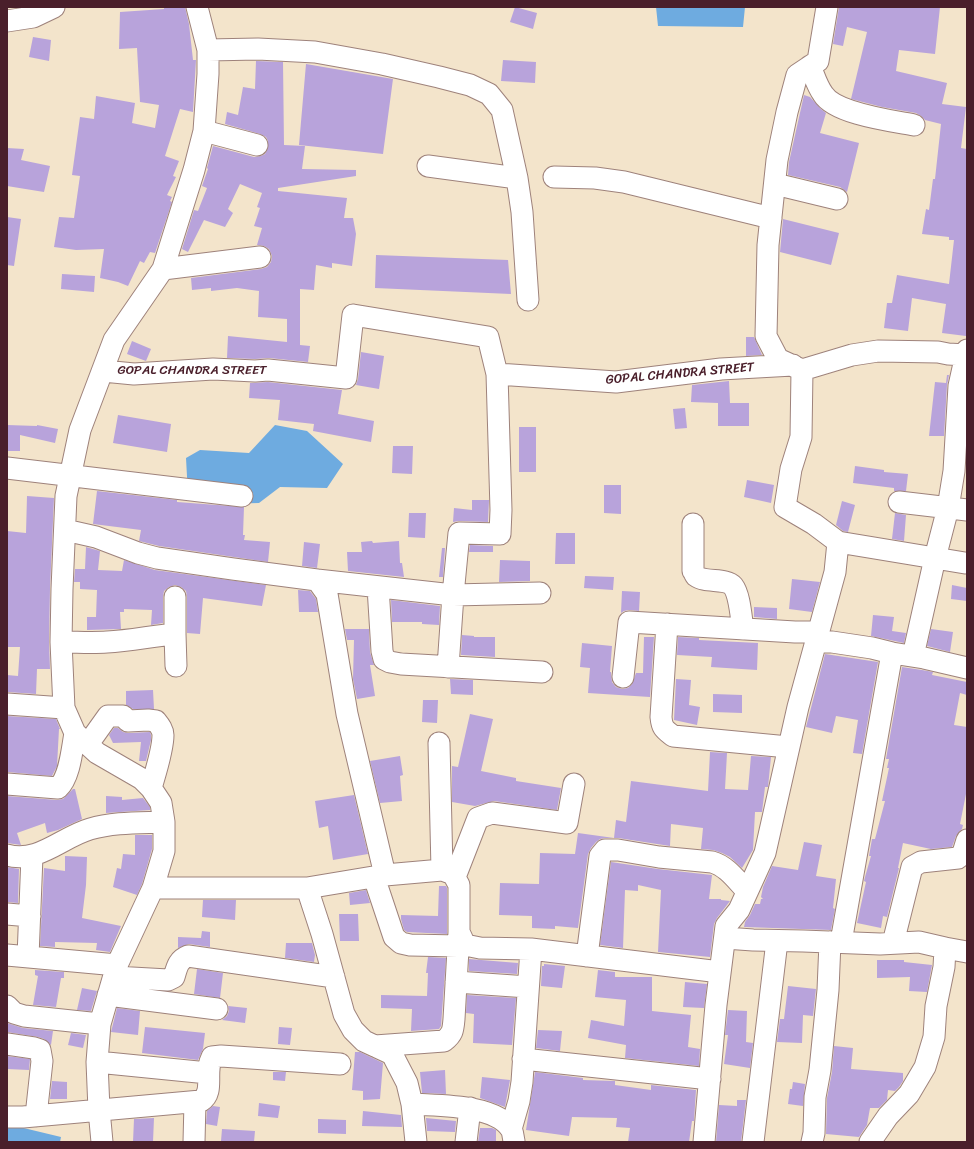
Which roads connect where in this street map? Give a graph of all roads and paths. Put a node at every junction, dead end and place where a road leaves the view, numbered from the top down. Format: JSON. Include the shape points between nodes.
{"nodes":[{"id":1,"x":54,"y":7,"type":"edge"},
{"id":2,"x":197,"y":7,"type":"edge"},
{"id":3,"x":827,"y":7,"type":"edge"},
{"id":4,"x":7,"y":21,"type":"edge"},
{"id":5,"x":208,"y":50,"type":"junction"},
{"id":6,"x":810,"y":66,"type":"junction"},
{"id":7,"x":914,"y":125,"type":"dead end"},
{"id":8,"x":204,"y":131,"type":"junction"},
{"id":9,"x":257,"y":145,"type":"dead end"},
{"id":10,"x":428,"y":166,"type":"dead end"},
{"id":11,"x":554,"y":177,"type":"dead end"},
{"id":12,"x":517,"y":178,"type":"junction"},
{"id":13,"x":775,"y":184,"type":"junction"},
{"id":14,"x":837,"y":199,"type":"dead end"},
{"id":15,"x":771,"y":218,"type":"junction"},
{"id":16,"x":260,"y":257,"type":"dead end"},
{"id":17,"x":163,"y":269,"type":"junction"},
{"id":18,"x":528,"y":300,"type":"dead end"},
{"id":19,"x":966,"y":353,"type":"edge"},
{"id":20,"x":798,"y":368,"type":"junction"},
{"id":21,"x":103,"y":370,"type":"junction"},
{"id":22,"x":497,"y":374,"type":"junction"},
{"id":23,"x":963,"y":386,"type":"edge"},
{"id":24,"x":7,"y":468,"type":"edge"},
{"id":25,"x":961,"y":472,"type":"edge"},
{"id":26,"x":70,"y":476,"type":"junction"},
{"id":27,"x":242,"y":496,"type":"dead end"},
{"id":28,"x":899,"y":502,"type":"dead end"},
{"id":29,"x":958,"y":509,"type":"edge"},
{"id":30,"x":693,"y":524,"type":"dead end"},
{"id":31,"x":65,"y":530,"type":"junction"},
{"id":32,"x":838,"y":542,"type":"junction"},
{"id":33,"x":935,"y":558,"type":"junction"},
{"id":34,"x":965,"y":563,"type":"dead end"},
{"id":35,"x":317,"y":580,"type":"junction"},
{"id":36,"x":378,"y":586,"type":"junction"},
{"id":37,"x":540,"y":593,"type":"dead end"},
{"id":38,"x":453,"y":595,"type":"junction"},
{"id":39,"x":176,"y":597,"type":"dead end"},
{"id":40,"x":667,"y":624,"type":"junction"},
{"id":41,"x":743,"y":629,"type":"junction"},
{"id":42,"x":175,"y":634,"type":"junction"},
{"id":43,"x":817,"y":637,"type":"junction"},
{"id":44,"x":61,"y":642,"type":"junction"},
{"id":45,"x":892,"y":653,"type":"junction"},
{"id":46,"x":913,"y":656,"type":"junction"},
{"id":47,"x":176,"y":666,"type":"dead end"},
{"id":48,"x":448,"y":667,"type":"junction"},
{"id":49,"x":967,"y":668,"type":"edge"},
{"id":50,"x":542,"y":672,"type":"dead end"},
{"id":51,"x":623,"y":677,"type":"dead end"},
{"id":52,"x":7,"y":704,"type":"edge"},
{"id":53,"x":64,"y":708,"type":"junction"},
{"id":54,"x":82,"y":739,"type":"junction"},
{"id":55,"x":439,"y":742,"type":"dead end"},
{"id":56,"x":788,"y":747,"type":"junction"},
{"id":57,"x":7,"y":784,"type":"edge"},
{"id":58,"x":574,"y":784,"type":"dead end"},
{"id":59,"x":151,"y":788,"type":"junction"},
{"id":60,"x":164,"y":822,"type":"junction"},
{"id":61,"x":967,"y":840,"type":"edge"},
{"id":62,"x":7,"y":855,"type":"edge"},
{"id":63,"x":32,"y":856,"type":"junction"},
{"id":64,"x":448,"y":874,"type":"junction"},
{"id":65,"x":380,"y":876,"type":"junction"},
{"id":66,"x":154,"y":888,"type":"junction"},
{"id":67,"x":307,"y":888,"type":"junction"},
{"id":68,"x":748,"y":891,"type":"junction"},
{"id":69,"x":7,"y":914,"type":"edge"},
{"id":70,"x":30,"y":916,"type":"junction"},
{"id":71,"x":725,"y":938,"type":"junction"},
{"id":72,"x":458,"y":939,"type":"junction"},
{"id":73,"x":777,"y":941,"type":"junction"},
{"id":74,"x":835,"y":942,"type":"junction"},
{"id":75,"x":893,"y":943,"type":"junction"},
{"id":76,"x":945,"y":948,"type":"junction"},
{"id":77,"x":531,"y":949,"type":"junction"},
{"id":78,"x":967,"y":952,"type":"edge"},
{"id":79,"x":7,"y":955,"type":"edge"},
{"id":80,"x":587,"y":956,"type":"junction"},
{"id":81,"x":28,"y":957,"type":"junction"},
{"id":82,"x":720,"y":972,"type":"junction"},
{"id":83,"x":334,"y":977,"type":"junction"},
{"id":84,"x":113,"y":979,"type":"junction"},
{"id":85,"x":456,"y":982,"type":"junction"},
{"id":86,"x":528,"y":987,"type":"junction"},
{"id":87,"x":7,"y":1006,"type":"edge"},
{"id":88,"x":217,"y":1009,"type":"dead end"},
{"id":89,"x":100,"y":1024,"type":"junction"},
{"id":90,"x":7,"y":1044,"type":"edge"},
{"id":91,"x":375,"y":1046,"type":"junction"},
{"id":92,"x":523,"y":1059,"type":"junction"},
{"id":93,"x":97,"y":1062,"type":"junction"},
{"id":94,"x":340,"y":1064,"type":"dead end"},
{"id":95,"x":208,"y":1073,"type":"junction"},
{"id":96,"x":710,"y":1080,"type":"junction"},
{"id":97,"x":196,"y":1102,"type":"junction"},
{"id":98,"x":412,"y":1104,"type":"junction"},
{"id":99,"x":470,"y":1108,"type":"junction"},
{"id":100,"x":99,"y":1110,"type":"junction"},
{"id":101,"x":36,"y":1116,"type":"junction"},
{"id":102,"x":7,"y":1117,"type":"edge"},
{"id":103,"x":513,"y":1136,"type":"edge"},
{"id":104,"x":102,"y":1142,"type":"edge"},
{"id":105,"x":194,"y":1142,"type":"edge"},
{"id":106,"x":416,"y":1142,"type":"edge"},
{"id":107,"x":466,"y":1142,"type":"edge"},
{"id":108,"x":704,"y":1142,"type":"edge"},
{"id":109,"x":753,"y":1142,"type":"edge"},
{"id":110,"x":812,"y":1142,"type":"edge"},
{"id":111,"x":870,"y":1142,"type":"edge"}],
"edges":[{"from":1,"to":4,"type":"street","via":[[33,17]]},
{"from":2,"to":5,"type":"street"},
{"from":3,"to":6,"type":"street","via":[[818,61]]},
{"from":5,"to":8,"type":"street"},
{"from":5,"to":12,"type":"street","via":[[315,52],[382,64],[470,85],[489,94],[502,110]]},
{"from":6,"to":7,"type":"street","via":[[823,96],[837,106],[863,116]]},
{"from":6,"to":13,"type":"street","via":[[797,75],[777,160]]},
{"from":8,"to":9,"type":"street"},
{"from":8,"to":17,"type":"street"},
{"from":10,"to":12,"type":"street"},
{"from":11,"to":15,"type":"street","via":[[624,182]]},
{"from":12,"to":18,"type":"street"},
{"from":13,"to":14,"type":"street"},
{"from":13,"to":15,"type":"street"},
{"from":15,"to":20,"type":"street","via":[[766,336],[778,359]]},
{"from":16,"to":17,"type":"street"},
{"from":17,"to":21,"type":"street","via":[[114,340]]},
{"from":19,"to":20,"type":"street","name":"GOPAL CHANDRA STREET","via":[[878,351]]},
{"from":19,"to":23,"type":"street"},
{"from":20,"to":22,"type":"street","name":"GOPAL CHANDRA STREET","via":[[720,369],[616,382]]},
{"from":20,"to":32,"type":"street","via":[[801,437],[791,469],[785,507]]},
{"from":21,"to":22,"type":"street","name":"GOPAL CHANDRA STREET","via":[[134,374],[213,369],[268,370],[346,378],[353,315],[488,337]]},
{"from":21,"to":26,"type":"street","via":[[80,430]]},
{"from":22,"to":38,"type":"street","via":[[500,534],[459,533]]},
{"from":23,"to":25,"type":"street"},
{"from":24,"to":26,"type":"street"},
{"from":25,"to":29,"type":"street"},
{"from":26,"to":27,"type":"street"},
{"from":26,"to":31,"type":"street","via":[[66,496]]},
{"from":28,"to":29,"type":"street"},
{"from":29,"to":33,"type":"street"},
{"from":30,"to":41,"type":"street","via":[[693,571],[696,576],[732,586],[737,596]]},
{"from":31,"to":35,"type":"street","via":[[96,537],[157,558]]},
{"from":31,"to":44,"type":"street"},
{"from":32,"to":33,"type":"street"},
{"from":32,"to":43,"type":"street","via":[[835,572]]},
{"from":33,"to":34,"type":"street"},
{"from":33,"to":46,"type":"street"},
{"from":35,"to":36,"type":"street"},
{"from":35,"to":65,"type":"street","via":[[327,594],[347,714]]},
{"from":36,"to":38,"type":"street"},
{"from":36,"to":48,"type":"street","via":[[384,658],[400,664]]},
{"from":37,"to":38,"type":"street"},
{"from":38,"to":48,"type":"street"},
{"from":39,"to":42,"type":"street"},
{"from":40,"to":41,"type":"street"},
{"from":40,"to":51,"type":"street","via":[[629,622]]},
{"from":40,"to":56,"type":"street","via":[[662,726],[673,736]]},
{"from":41,"to":43,"type":"street","via":[[795,632]]},
{"from":42,"to":44,"type":"street","via":[[108,642]]},
{"from":42,"to":47,"type":"street"},
{"from":43,"to":45,"type":"street"},
{"from":43,"to":56,"type":"street"},
{"from":44,"to":53,"type":"street"},
{"from":45,"to":46,"type":"street"},
{"from":45,"to":74,"type":"street"},
{"from":46,"to":49,"type":"street"},
{"from":48,"to":50,"type":"street"},
{"from":52,"to":53,"type":"street"},
{"from":53,"to":54,"type":"street"},
{"from":54,"to":57,"type":"street","via":[[63,784],[58,788]]},
{"from":54,"to":59,"type":"street","via":[[97,754],[142,779]]},
{"from":54,"to":59,"type":"street","via":[[108,716],[122,716],[128,721],[156,721],[163,735]]},
{"from":55,"to":64,"type":"street"},
{"from":56,"to":68,"type":"street","via":[[766,853]]},
{"from":58,"to":64,"type":"street","via":[[567,823],[492,813],[478,818]]},
{"from":59,"to":60,"type":"street","via":[[161,803]]},
{"from":60,"to":63,"type":"street","via":[[112,824],[90,829]]},
{"from":60,"to":66,"type":"street","via":[[164,851]]},
{"from":61,"to":75,"type":"street","via":[[963,853],[958,858],[921,862],[912,867]]},
{"from":62,"to":63,"type":"street"},
{"from":63,"to":70,"type":"street"},
{"from":64,"to":65,"type":"street"},
{"from":64,"to":72,"type":"street","via":[[459,885]]},
{"from":65,"to":67,"type":"street"},
{"from":65,"to":72,"type":"street","via":[[392,931],[401,943],[410,945]]},
{"from":66,"to":67,"type":"street"},
{"from":66,"to":84,"type":"street"},
{"from":67,"to":83,"type":"street"},
{"from":68,"to":71,"type":"street","via":[[739,910],[726,926]]},
{"from":68,"to":80,"type":"street","via":[[719,863],[605,850],[600,856]]},
{"from":69,"to":70,"type":"street"},
{"from":70,"to":81,"type":"street"},
{"from":71,"to":73,"type":"street"},
{"from":71,"to":82,"type":"street"},
{"from":72,"to":77,"type":"street","via":[[465,945],[480,948]]},
{"from":72,"to":85,"type":"street"},
{"from":73,"to":74,"type":"street"},
{"from":73,"to":109,"type":"street"},
{"from":74,"to":75,"type":"street"},
{"from":74,"to":110,"type":"street","via":[[815,1097]]},
{"from":75,"to":76,"type":"street","via":[[920,942]]},
{"from":76,"to":78,"type":"street"},
{"from":76,"to":111,"type":"street","via":[[934,1037],[925,1068],[909,1094],[888,1116]]},
{"from":77,"to":80,"type":"street"},
{"from":77,"to":86,"type":"street"},
{"from":79,"to":81,"type":"street"},
{"from":80,"to":82,"type":"street"},
{"from":81,"to":84,"type":"street"},
{"from":82,"to":96,"type":"street"},
{"from":83,"to":84,"type":"street","via":[[188,956],[177,965],[174,977],[168,980]]},
{"from":83,"to":91,"type":"street","via":[[344,1014],[353,1030],[364,1041]]},
{"from":84,"to":88,"type":"street"},
{"from":84,"to":89,"type":"street"},
{"from":85,"to":86,"type":"street"},
{"from":85,"to":91,"type":"street","via":[[453,1030],[444,1041]]},
{"from":86,"to":92,"type":"street"},
{"from":87,"to":89,"type":"street","via":[[14,1013],[24,1016]]},
{"from":89,"to":93,"type":"street"},
{"from":90,"to":101,"type":"street","via":[[40,1050],[42,1061]]},
{"from":91,"to":98,"type":"street","via":[[392,1054],[407,1083]]},
{"from":92,"to":96,"type":"street"},
{"from":92,"to":103,"type":"street"},
{"from":93,"to":95,"type":"street"},
{"from":93,"to":100,"type":"street"},
{"from":94,"to":95,"type":"street","via":[[220,1056],[212,1057],[208,1064]]},
{"from":95,"to":97,"type":"street","via":[[209,1090],[206,1098]]},
{"from":96,"to":108,"type":"street"},
{"from":97,"to":100,"type":"street"},
{"from":97,"to":105,"type":"street"},
{"from":98,"to":99,"type":"street"},
{"from":98,"to":106,"type":"street"},
{"from":99,"to":103,"type":"street","via":[[486,1111],[501,1119]]},
{"from":99,"to":107,"type":"street"},
{"from":100,"to":101,"type":"street"},
{"from":100,"to":104,"type":"street"},
{"from":101,"to":102,"type":"street"}]}
